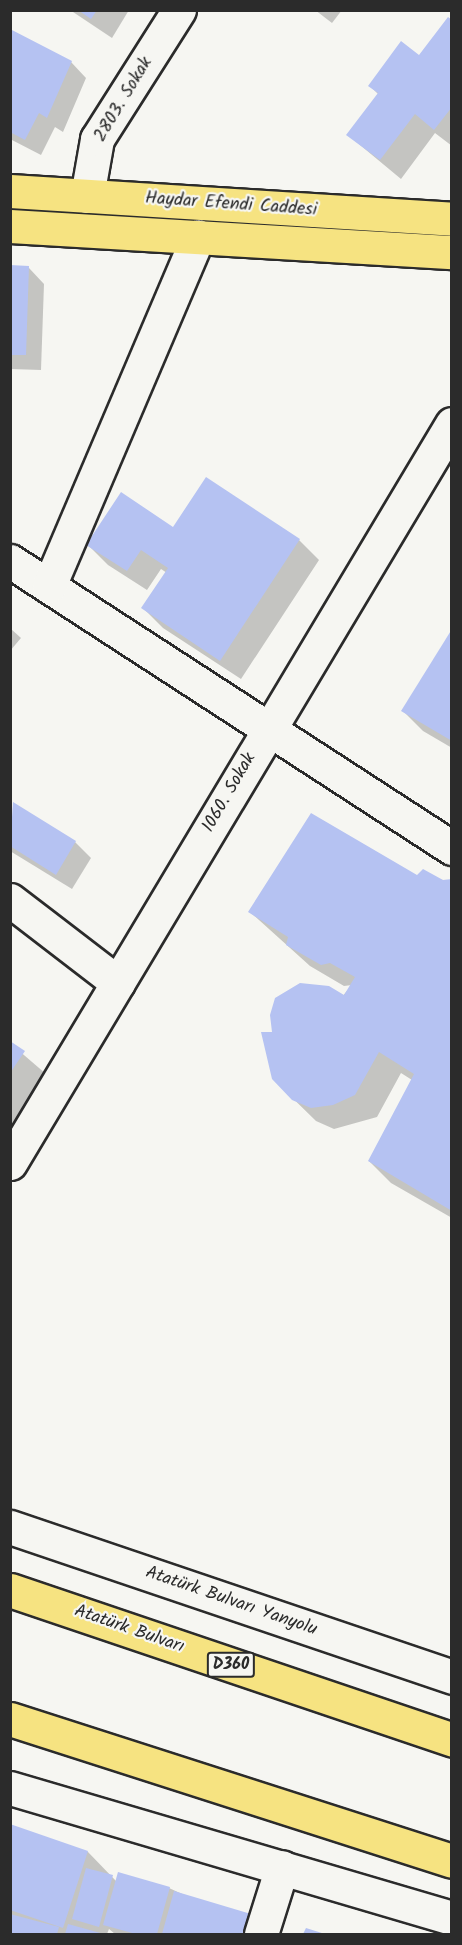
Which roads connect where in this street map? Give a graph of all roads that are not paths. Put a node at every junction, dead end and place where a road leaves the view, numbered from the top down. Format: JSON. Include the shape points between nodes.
{"nodes":[{"id":1,"x":178,"y":10,"type":"edge"},
{"id":2,"x":10,"y":191,"type":"edge"},
{"id":3,"x":87,"y":196,"type":"junction"},
{"id":4,"x":452,"y":219,"type":"edge"},
{"id":5,"x":10,"y":226,"type":"edge"},
{"id":6,"x":198,"y":236,"type":"junction"},
{"id":7,"x":452,"y":252,"type":"edge"},
{"id":8,"x":452,"y":424,"type":"edge"},
{"id":9,"x":10,"y":561,"type":"edge"},
{"id":10,"x":49,"y":586,"type":"junction"},
{"id":11,"x":266,"y":731,"type":"junction"},
{"id":12,"x":452,"y":848,"type":"edge"},
{"id":13,"x":10,"y":900,"type":"edge"},
{"id":14,"x":118,"y":982,"type":"junction"},
{"id":15,"x":10,"y":1163,"type":"edge"},
{"id":16,"x":10,"y":1527,"type":"edge"},
{"id":17,"x":10,"y":1590,"type":"edge"},
{"id":18,"x":452,"y":1677,"type":"edge"},
{"id":19,"x":10,"y":1719,"type":"edge"},
{"id":20,"x":452,"y":1740,"type":"edge"},
{"id":21,"x":10,"y":1788,"type":"edge"},
{"id":22,"x":452,"y":1861,"type":"edge"},
{"id":23,"x":282,"y":1867,"type":"junction"},
{"id":24,"x":452,"y":1918,"type":"edge"},
{"id":25,"x":261,"y":1935,"type":"edge"}],
"edges":[{"from":1,"to":3,"type":"street","name":"2803. Sokak","via":[[96,139]]},
{"from":2,"to":3,"type":"main road","name":"Haydar Efendi Caddesi"},
{"from":3,"to":4,"type":"main road","name":"Haydar Efendi Caddesi"},
{"from":5,"to":6,"type":"main road","name":"Haydar Efendi Caddesi"},
{"from":6,"to":7,"type":"main road","name":"Haydar Efendi Caddesi"},
{"from":6,"to":10,"type":"street"},
{"from":8,"to":11,"type":"street","name":"1060. Sokak"},
{"from":9,"to":10,"type":"street"},
{"from":10,"to":11,"type":"street"},
{"from":11,"to":12,"type":"street"},
{"from":11,"to":14,"type":"street","name":"1060. Sokak"},
{"from":13,"to":14,"type":"street"},
{"from":14,"to":15,"type":"street","name":"1060. Sokak"},
{"from":16,"to":18,"type":"street","name":"Atatürk Bulvarı Yanyolu"},
{"from":17,"to":20,"type":"main road","name":"Atatürk Bulvarı","number":"D360"},
{"from":19,"to":22,"type":"main road"},
{"from":21,"to":23,"type":"street"},
{"from":23,"to":24,"type":"street"},
{"from":23,"to":25,"type":"street"}]}
